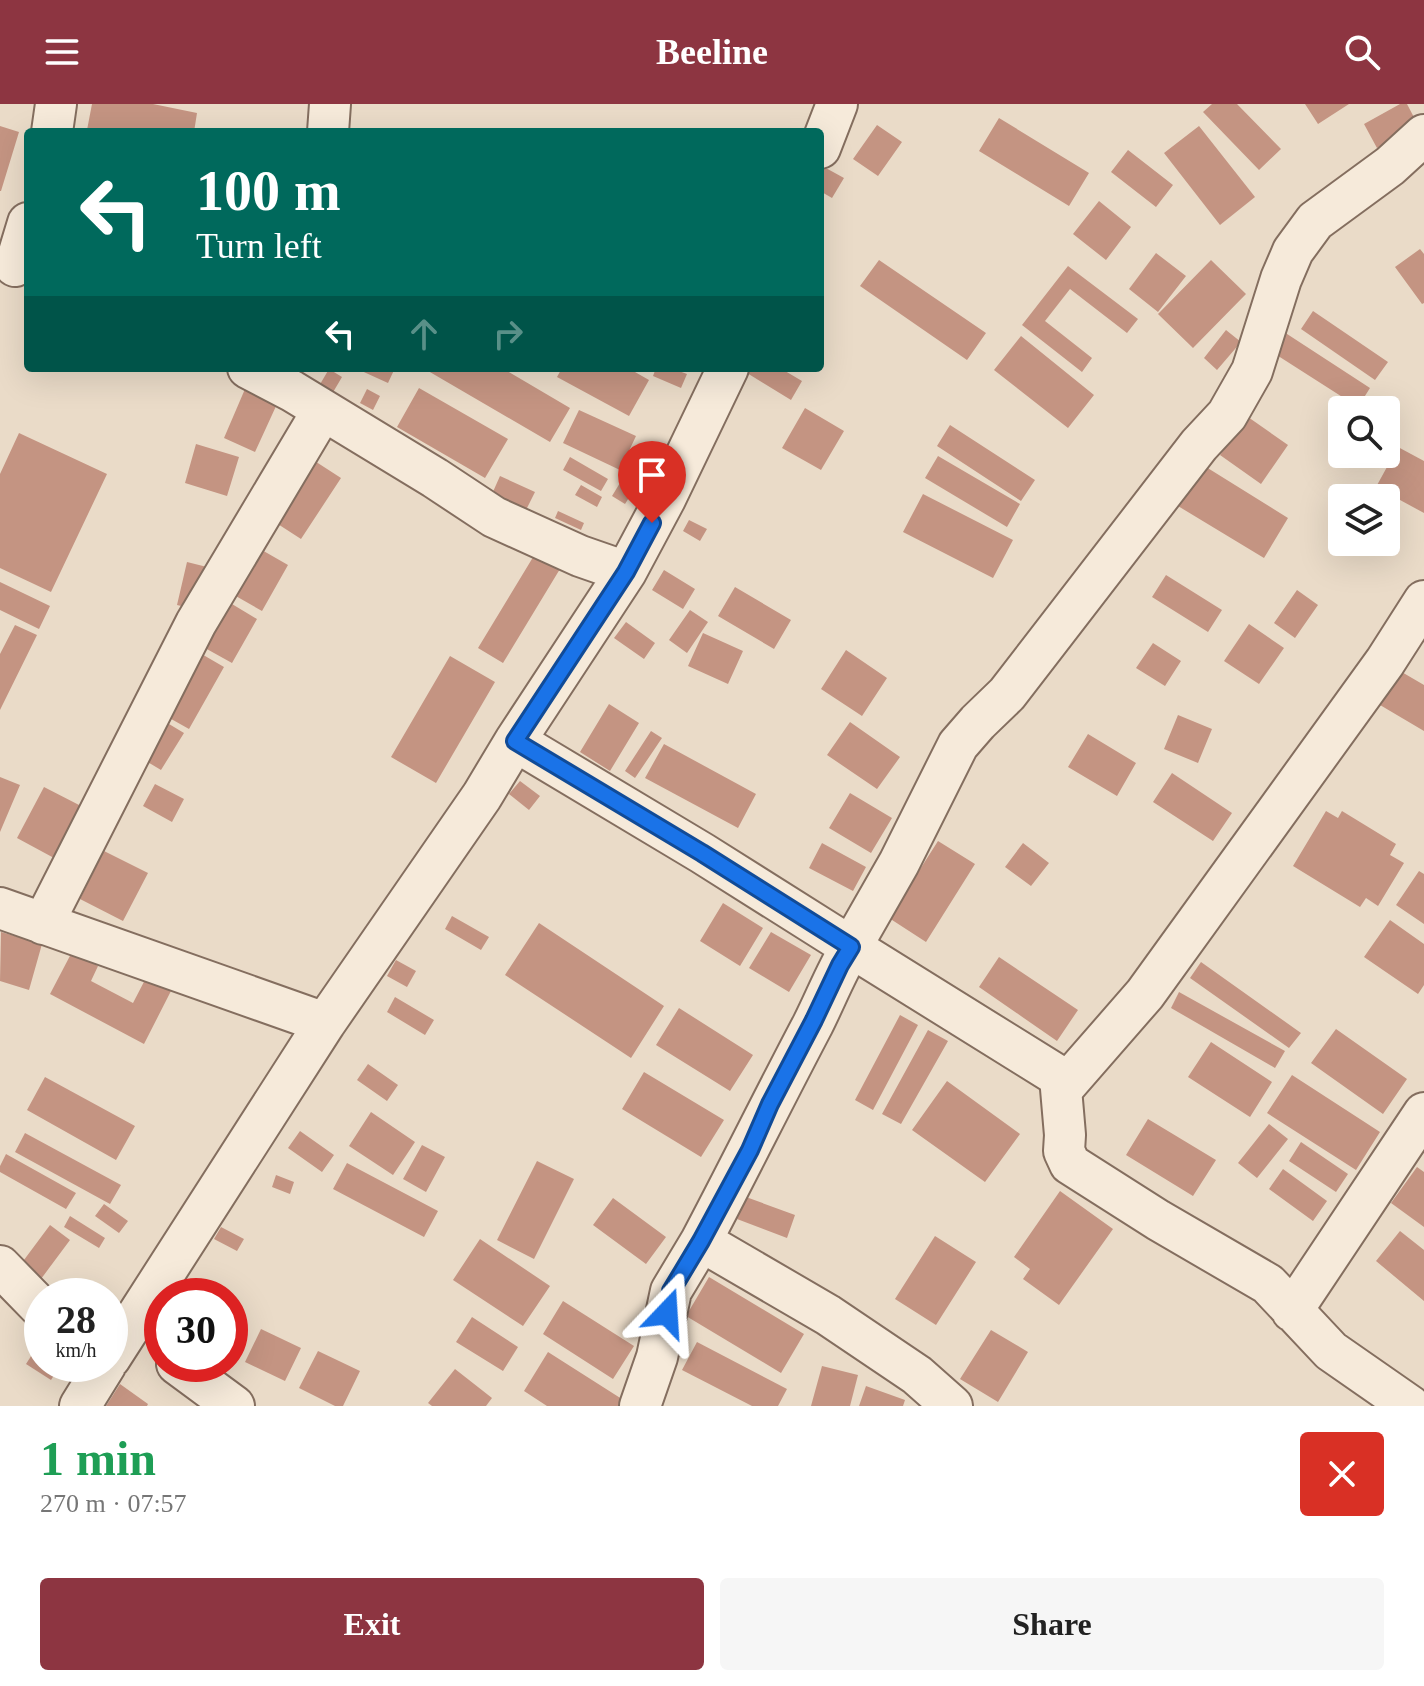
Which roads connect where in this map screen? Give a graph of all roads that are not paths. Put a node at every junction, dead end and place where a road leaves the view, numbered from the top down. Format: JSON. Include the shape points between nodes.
{"nodes":[{"id":1,"x":56,"y":104,"type":"edge"},
{"id":2,"x":330,"y":104,"type":"edge"},
{"id":3,"x":837,"y":104,"type":"edge"},
{"id":4,"x":53,"y":128,"type":"edge"},
{"id":5,"x":328,"y":128,"type":"edge"},
{"id":6,"x":1424,"y":135,"type":"edge"},
{"id":7,"x":824,"y":138,"type":"edge"},
{"id":8,"x":24,"y":235,"type":"edge"},
{"id":9,"x":14,"y":266,"type":"edge"},
{"id":10,"x":258,"y":372,"type":"edge"},
{"id":11,"x":726,"y":372,"type":"edge"},
{"id":12,"x":303,"y":389,"type":"edge"},
{"id":13,"x":626,"y":572,"type":"junction"},
{"id":14,"x":1424,"y":601,"type":"edge"},
{"id":15,"x":515,"y":741,"type":"junction"},
{"id":16,"x":0,"y":908,"type":"edge"},
{"id":17,"x":43,"y":924,"type":"junction"},
{"id":18,"x":851,"y":947,"type":"junction"},
{"id":19,"x":325,"y":1023,"type":"junction"},
{"id":20,"x":1063,"y":1088,"type":"junction"},
{"id":21,"x":1424,"y":1113,"type":"edge"},
{"id":22,"x":701,"y":1241,"type":"junction"},
{"id":23,"x":0,"y":1266,"type":"edge"},
{"id":24,"x":24,"y":1291,"type":"edge"},
{"id":25,"x":1292,"y":1311,"type":"junction"},
{"id":26,"x":128,"y":1327,"type":"edge"},
{"id":27,"x":94,"y":1382,"type":"edge"},
{"id":28,"x":201,"y":1382,"type":"edge"},
{"id":29,"x":940,"y":1402,"type":"edge"},
{"id":30,"x":80,"y":1406,"type":"edge"},
{"id":31,"x":234,"y":1406,"type":"edge"},
{"id":32,"x":640,"y":1406,"type":"edge"},
{"id":33,"x":1410,"y":1406,"type":"edge"}],
"edges":[{"from":1,"to":4,"type":"street"},
{"from":2,"to":5,"type":"street"},
{"from":3,"to":7,"type":"street"},
{"from":6,"to":18,"type":"street","via":[[1315,221],[1293,251],[1252,371],[1227,415],[1007,694],[958,745]]},
{"from":8,"to":9,"type":"street"},
{"from":10,"to":12,"type":"street"},
{"from":11,"to":13,"type":"street"},
{"from":12,"to":13,"type":"street","via":[[494,517]]},
{"from":12,"to":17,"type":"street","via":[[196,623]]},
{"from":13,"to":15,"type":"street"},
{"from":14,"to":20,"type":"street","via":[[1145,994]]},
{"from":15,"to":18,"type":"street"},
{"from":15,"to":19,"type":"street"},
{"from":16,"to":17,"type":"street"},
{"from":17,"to":19,"type":"street"},
{"from":18,"to":20,"type":"street","via":[[1053,1072]]},
{"from":18,"to":22,"type":"street"},
{"from":19,"to":26,"type":"street"},
{"from":20,"to":25,"type":"street","via":[[1064,1151],[1070,1164],[1268,1284]]},
{"from":21,"to":25,"type":"street"},
{"from":22,"to":29,"type":"street","via":[[828,1315],[917,1375]]},
{"from":22,"to":32,"type":"street","via":[[671,1291]]},
{"from":23,"to":24,"type":"street"},
{"from":25,"to":33,"type":"street","via":[[1331,1351]]},
{"from":27,"to":30,"type":"street"},
{"from":28,"to":31,"type":"street"}]}
